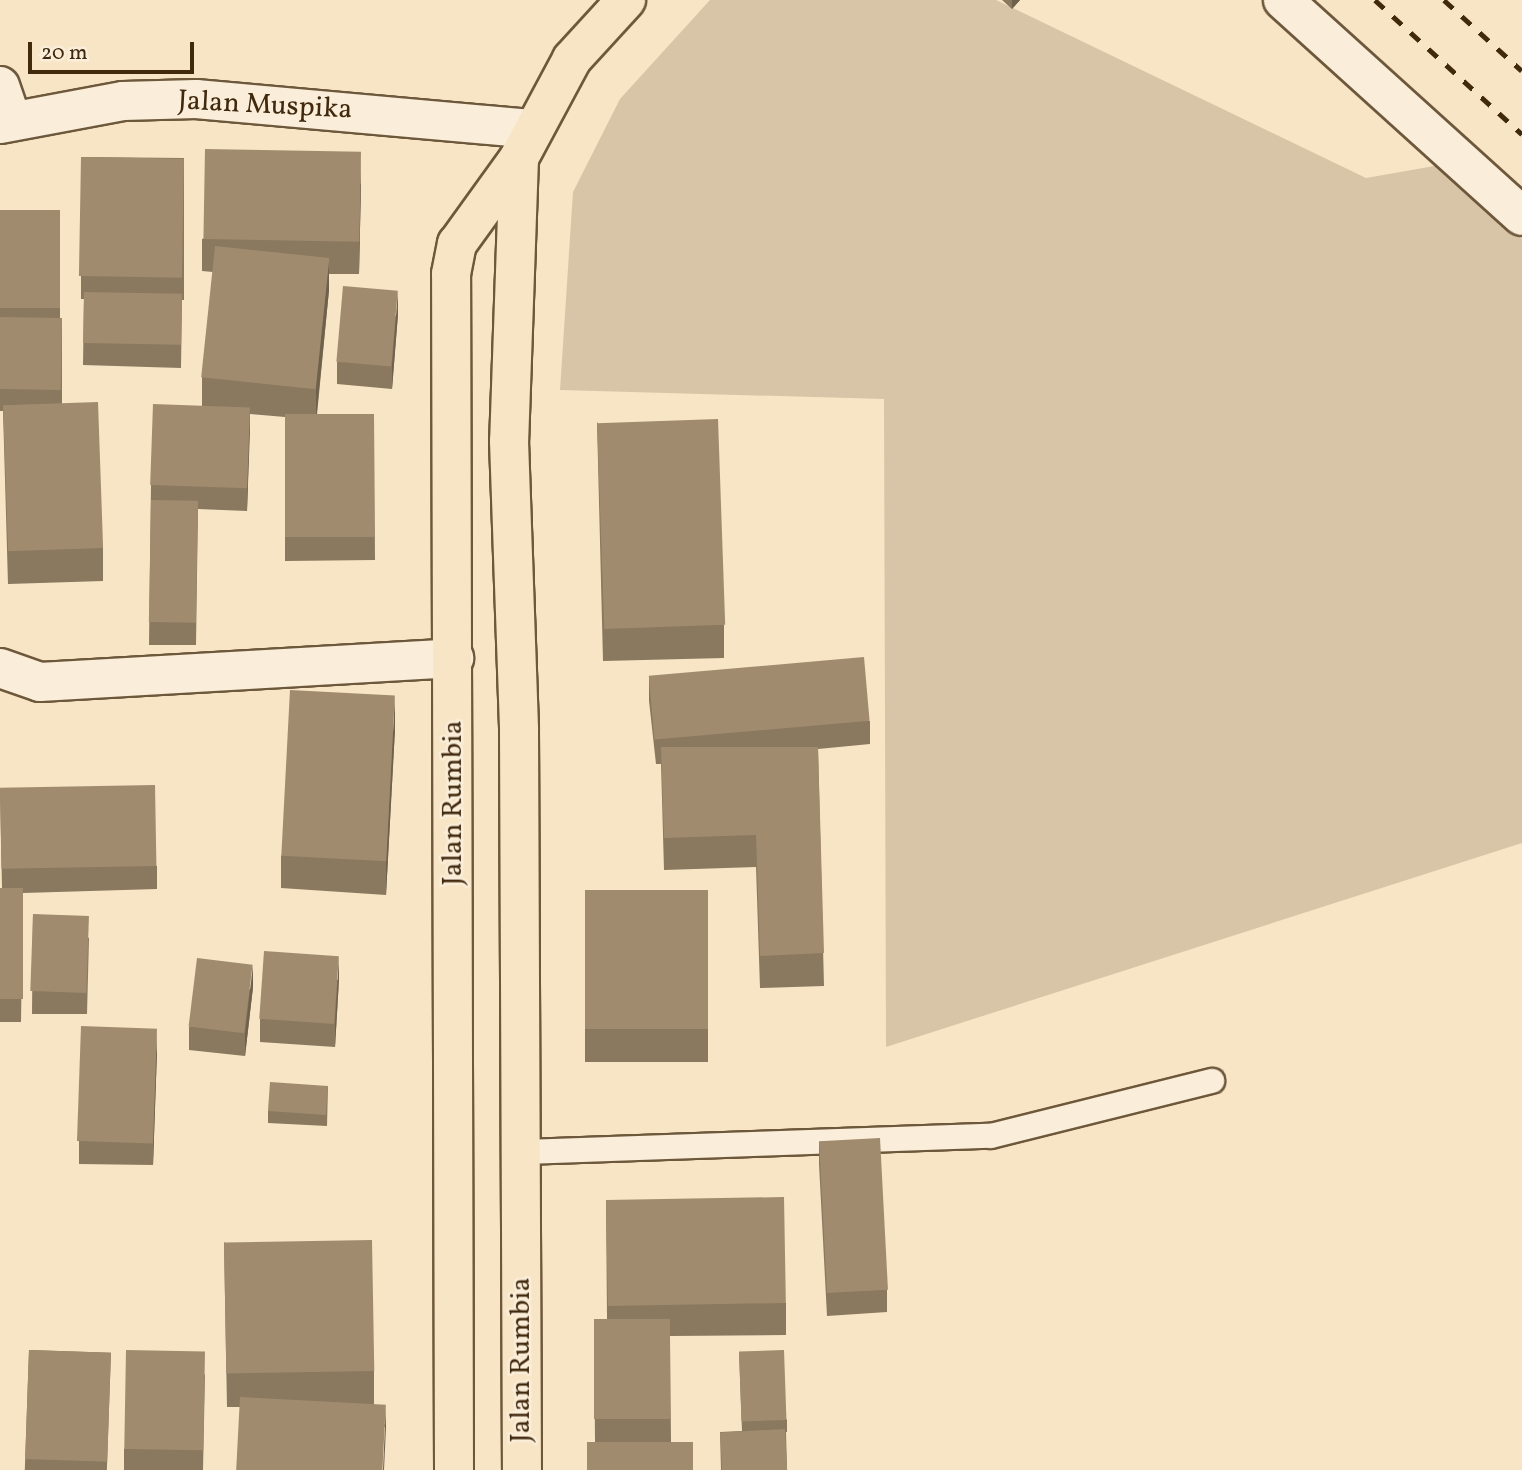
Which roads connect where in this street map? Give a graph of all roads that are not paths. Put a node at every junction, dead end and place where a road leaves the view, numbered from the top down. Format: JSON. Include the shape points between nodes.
{"nodes":[{"id":1,"x":626,"y":0,"type":"edge"},
{"id":2,"x":1283,"y":0,"type":"edge"},
{"id":3,"x":4,"y":109,"type":"edge"},
{"id":4,"x":525,"y":144,"type":"junction"},
{"id":5,"x":1522,"y":216,"type":"edge"},
{"id":6,"x":453,"y":658,"type":"junction"},
{"id":7,"x":0,"y":668,"type":"edge"},
{"id":8,"x":1212,"y":1081,"type":"dead end"},
{"id":9,"x":522,"y":1152,"type":"junction"},
{"id":10,"x":454,"y":1470,"type":"edge"},
{"id":11,"x":522,"y":1470,"type":"edge"}],
"edges":[{"from":1,"to":4,"type":"highway","via":[[572,60]]},
{"from":2,"to":5,"type":"street"},
{"from":3,"to":4,"type":"street","name":"Jalan Muspika","via":[[196,99]]},
{"from":4,"to":6,"type":"highway","name":"Jalan Rumbia","via":[[457,244],[451,274]]},
{"from":4,"to":9,"type":"highway","name":"Jalan Rumbia","via":[[509,441]]},
{"from":6,"to":7,"type":"street","via":[[40,682]]},
{"from":6,"to":10,"type":"highway","name":"Jalan Rumbia"},
{"from":8,"to":9,"type":"lane","via":[[991,1136]]},
{"from":9,"to":11,"type":"highway","name":"Jalan Rumbia"}]}
